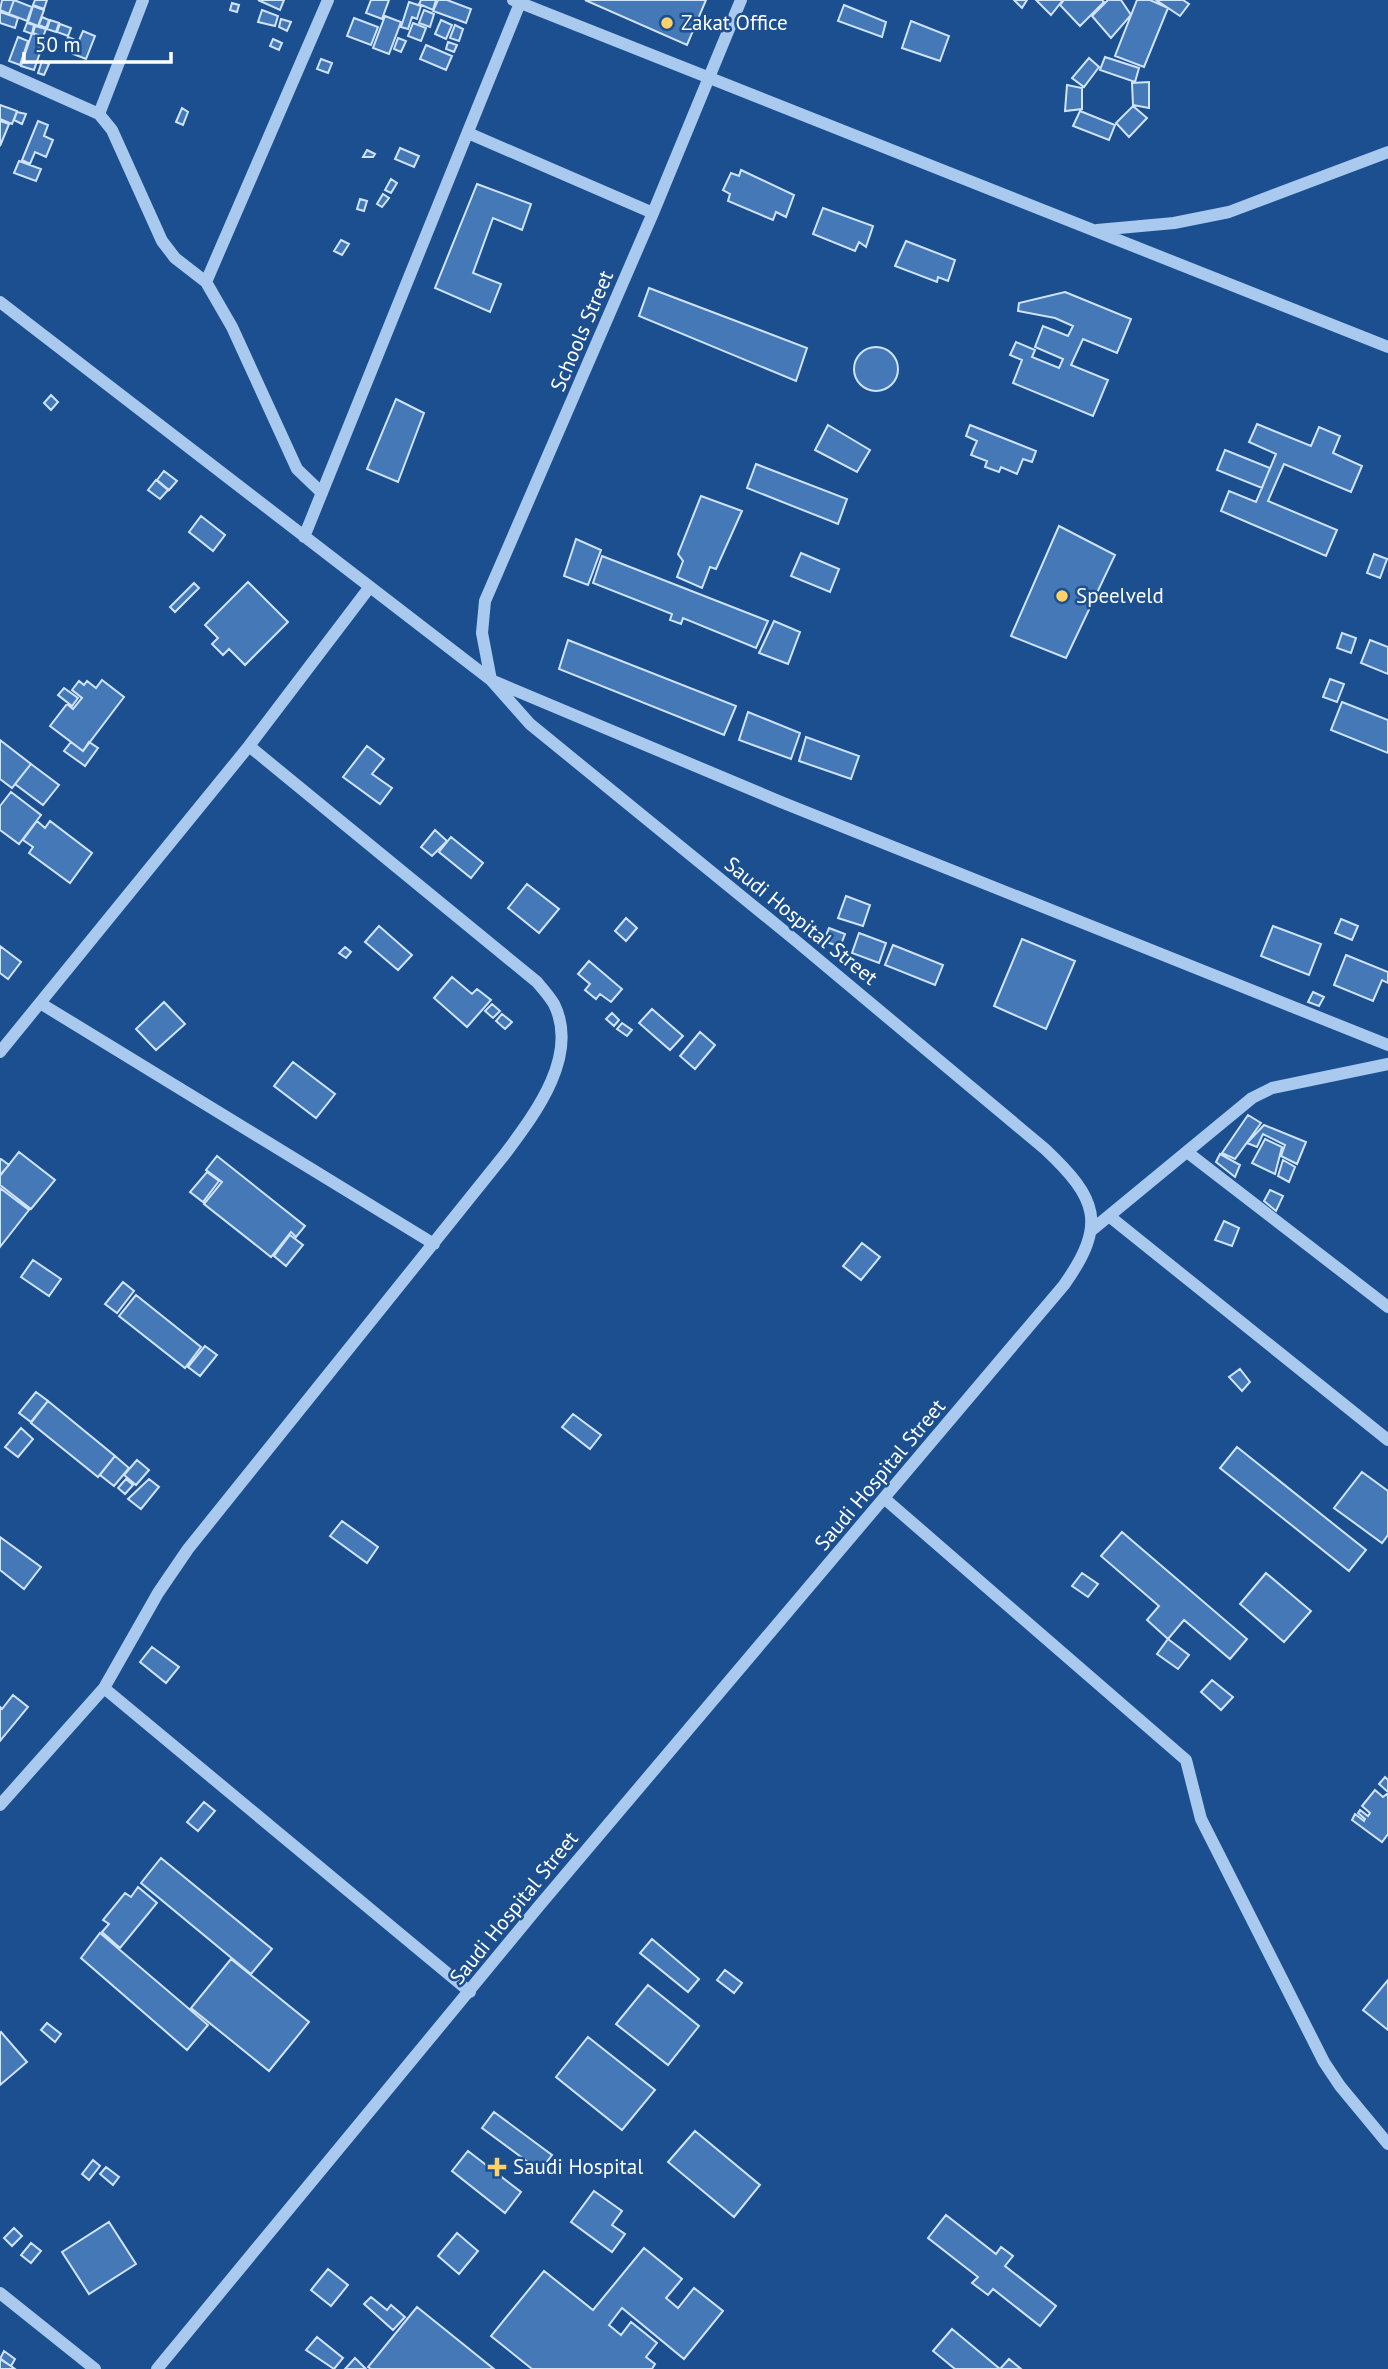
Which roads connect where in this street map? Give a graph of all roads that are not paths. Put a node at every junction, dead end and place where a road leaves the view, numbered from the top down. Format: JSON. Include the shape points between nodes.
{"nodes":[{"id":1,"x":143,"y":0,"type":"edge"},
{"id":2,"x":328,"y":0,"type":"edge"},
{"id":3,"x":741,"y":0,"type":"edge"},
{"id":4,"x":516,"y":1,"type":"edge"},
{"id":5,"x":0,"y":70,"type":"edge"},
{"id":6,"x":709,"y":78,"type":"junction"},
{"id":7,"x":99,"y":114,"type":"junction"},
{"id":8,"x":468,"y":133,"type":"junction"},
{"id":9,"x":1388,"y":152,"type":"edge"},
{"id":10,"x":653,"y":213,"type":"junction"},
{"id":11,"x":1093,"y":230,"type":"junction"},
{"id":12,"x":206,"y":282,"type":"junction"},
{"id":13,"x":0,"y":302,"type":"edge"},
{"id":14,"x":1388,"y":347,"type":"edge"},
{"id":15,"x":322,"y":493,"type":"junction"},
{"id":16,"x":304,"y":537,"type":"junction"},
{"id":17,"x":369,"y":588,"type":"junction"},
{"id":18,"x":491,"y":680,"type":"junction"},
{"id":19,"x":249,"y":746,"type":"junction"},
{"id":20,"x":40,"y":1003,"type":"junction"},
{"id":21,"x":1388,"y":1045,"type":"edge"},
{"id":22,"x":0,"y":1052,"type":"edge"},
{"id":23,"x":1388,"y":1064,"type":"edge"},
{"id":24,"x":1187,"y":1152,"type":"junction"},
{"id":25,"x":1109,"y":1216,"type":"junction"},
{"id":26,"x":1093,"y":1229,"type":"junction"},
{"id":27,"x":434,"y":1244,"type":"junction"},
{"id":28,"x":1388,"y":1307,"type":"edge"},
{"id":29,"x":1388,"y":1440,"type":"edge"},
{"id":30,"x":885,"y":1499,"type":"junction"},
{"id":31,"x":104,"y":1688,"type":"junction"},
{"id":32,"x":0,"y":1805,"type":"edge"},
{"id":33,"x":470,"y":1992,"type":"junction"},
{"id":34,"x":1388,"y":2144,"type":"edge"},
{"id":35,"x":0,"y":2293,"type":"edge"},
{"id":36,"x":95,"y":2369,"type":"edge"},
{"id":37,"x":157,"y":2369,"type":"edge"}],
"edges":[{"from":1,"to":7,"type":"street"},
{"from":2,"to":12,"type":"street"},
{"from":3,"to":6,"type":"street","name":"Schools Street"},
{"from":4,"to":6,"type":"street"},
{"from":4,"to":8,"type":"street"},
{"from":5,"to":7,"type":"street"},
{"from":6,"to":10,"type":"street","name":"Schools Street"},
{"from":6,"to":11,"type":"street"},
{"from":7,"to":12,"type":"street","via":[[112,130],[162,241],[175,258]]},
{"from":8,"to":10,"type":"street"},
{"from":8,"to":15,"type":"street"},
{"from":9,"to":11,"type":"street","via":[[1229,212],[1174,223]]},
{"from":10,"to":18,"type":"street","name":"Schools Street","via":[[485,601],[482,633]]},
{"from":11,"to":14,"type":"street"},
{"from":12,"to":15,"type":"street","via":[[232,327],[297,469]]},
{"from":13,"to":16,"type":"street"},
{"from":15,"to":16,"type":"street"},
{"from":16,"to":17,"type":"street"},
{"from":17,"to":18,"type":"street"},
{"from":17,"to":19,"type":"street"},
{"from":18,"to":21,"type":"street","via":[[781,802]]},
{"from":18,"to":26,"type":"street","name":"Saudi Hospital Street","via":[[509,704],[562,753],[796,940],[1045,1149],[1081,1189]]},
{"from":19,"to":20,"type":"street"},
{"from":19,"to":27,"type":"street","via":[[537,982],[554,1005],[561,1034],[553,1079],[540,1107]]},
{"from":20,"to":22,"type":"street"},
{"from":20,"to":27,"type":"street"},
{"from":23,"to":24,"type":"street","via":[[1272,1088],[1252,1098]]},
{"from":24,"to":25,"type":"street"},
{"from":24,"to":28,"type":"street"},
{"from":25,"to":26,"type":"street"},
{"from":25,"to":29,"type":"street"},
{"from":26,"to":30,"type":"street","name":"Saudi Hospital Street","via":[[1079,1264],[1064,1285]]},
{"from":27,"to":31,"type":"street","via":[[188,1549]]},
{"from":30,"to":33,"type":"street","name":"Saudi Hospital Street"},
{"from":30,"to":34,"type":"street","via":[[1186,1760],[1201,1819],[1324,2062]]},
{"from":31,"to":32,"type":"street"},
{"from":31,"to":33,"type":"street"},
{"from":33,"to":37,"type":"street","name":"Saudi Hospital Street"},
{"from":35,"to":36,"type":"street"}]}
